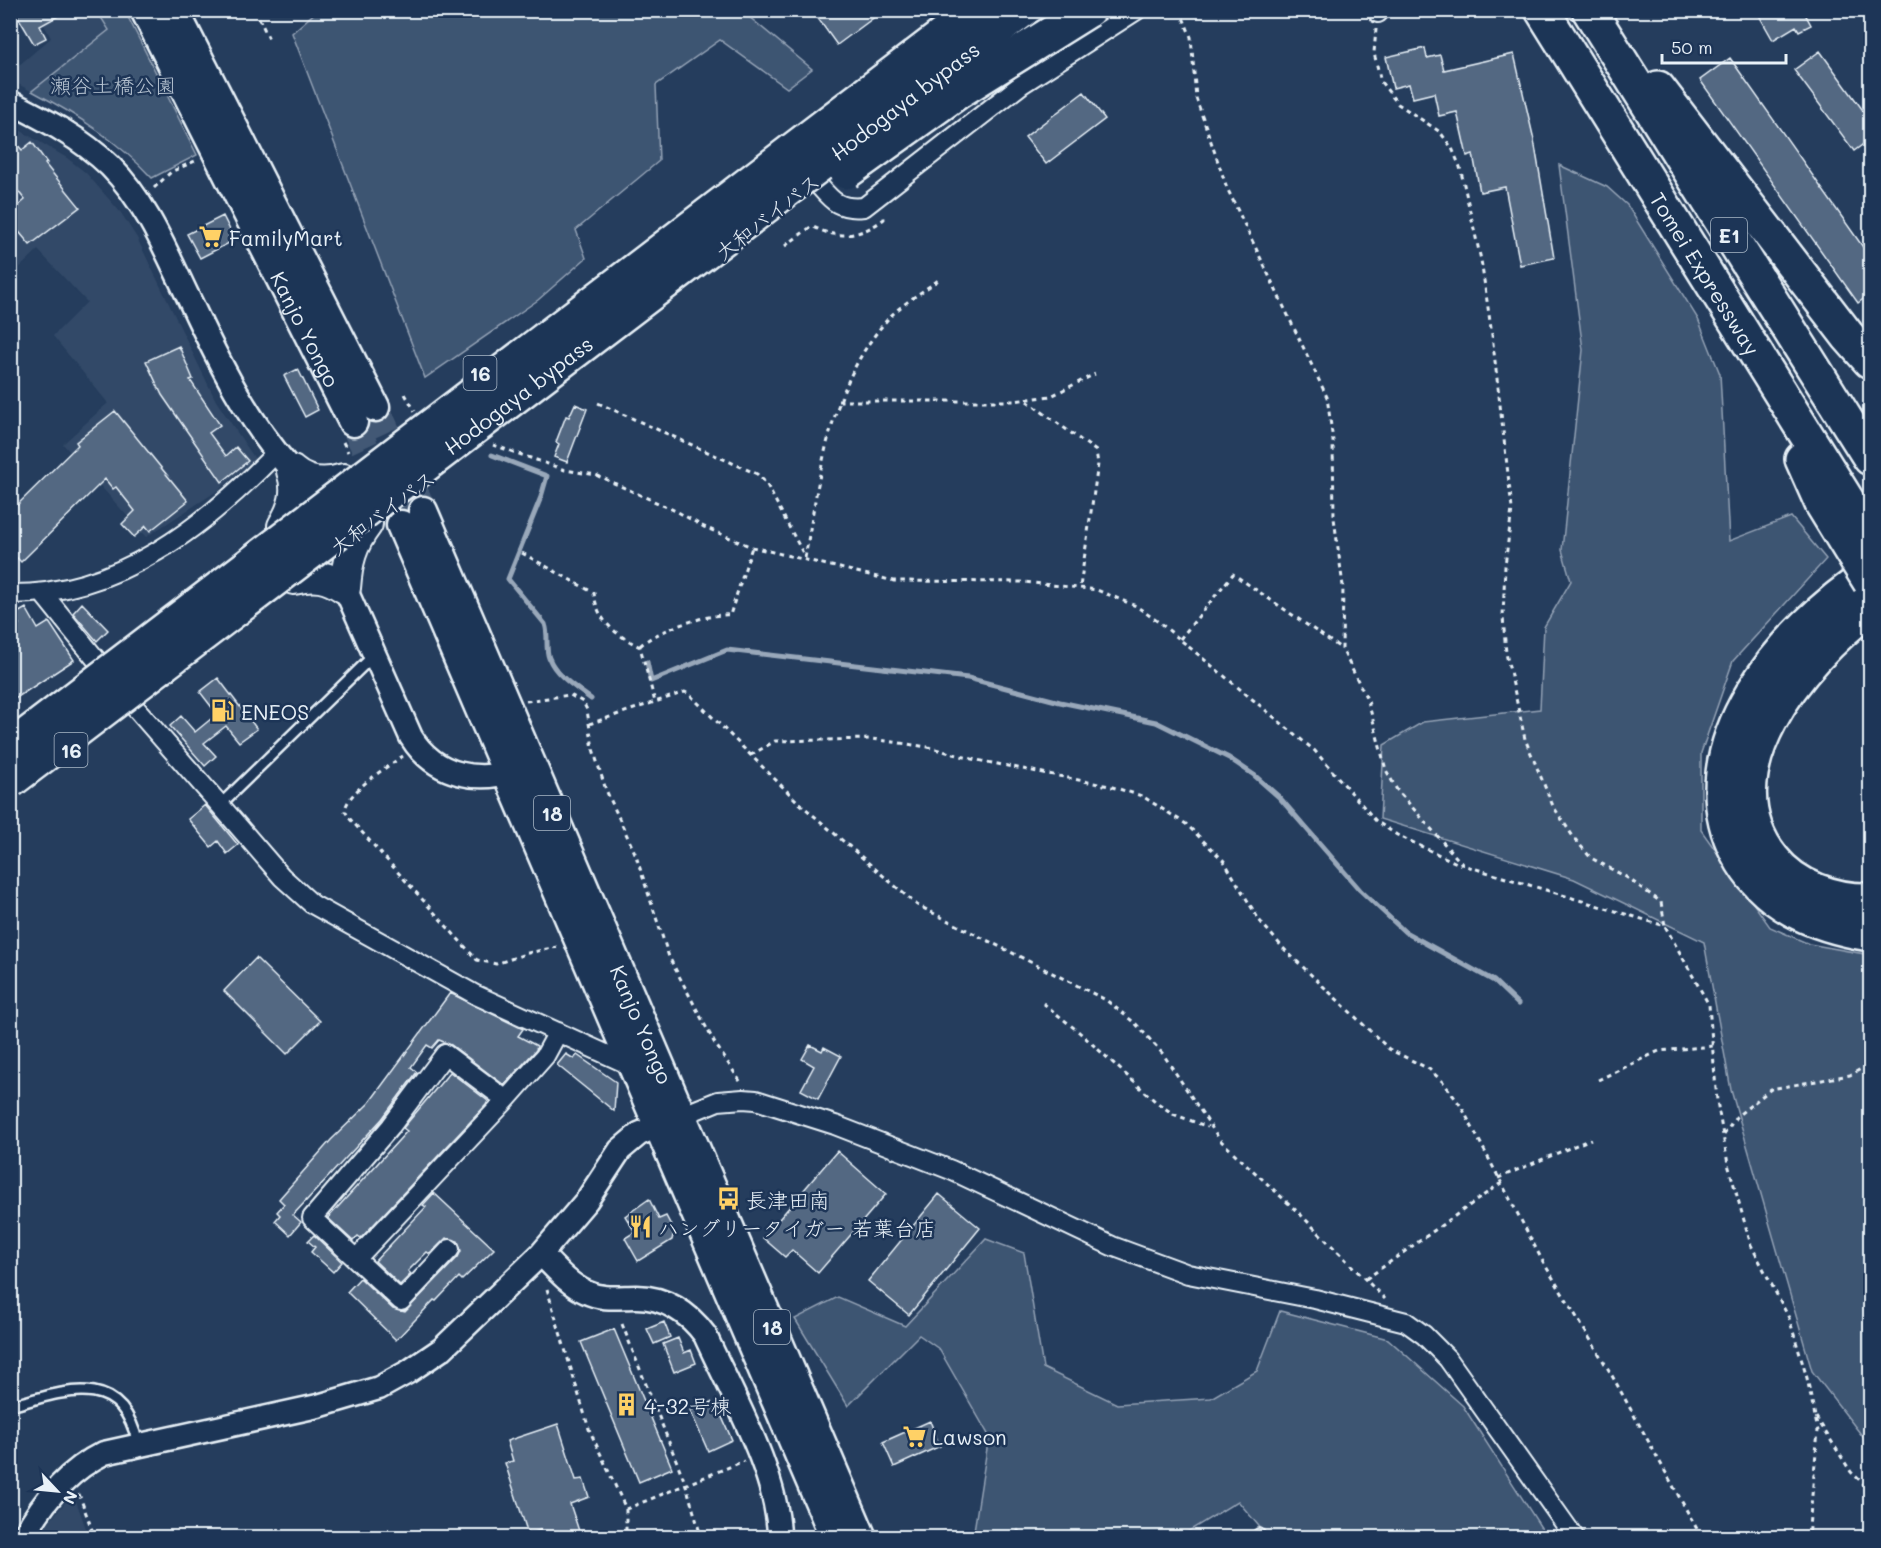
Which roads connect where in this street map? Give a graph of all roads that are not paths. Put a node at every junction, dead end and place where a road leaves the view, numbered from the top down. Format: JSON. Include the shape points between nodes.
{"nodes":[{"id":1,"x":145,"y":10,"type":"edge"},
{"id":2,"x":174,"y":10,"type":"edge"},
{"id":3,"x":940,"y":10,"type":"edge"},
{"id":4,"x":948,"y":10,"type":"edge"},
{"id":5,"x":976,"y":10,"type":"edge"},
{"id":6,"x":1023,"y":10,"type":"edge"},
{"id":7,"x":1039,"y":10,"type":"edge"},
{"id":8,"x":1089,"y":10,"type":"edge"},
{"id":9,"x":1137,"y":10,"type":"edge"},
{"id":10,"x":1542,"y":10,"type":"edge"},
{"id":11,"x":1589,"y":10,"type":"edge"},
{"id":12,"x":1598,"y":10,"type":"edge"},
{"id":13,"x":10,"y":102,"type":"edge"},
{"id":14,"x":779,"y":160,"type":"junction"},
{"id":15,"x":814,"y":180,"type":"junction"},
{"id":16,"x":1870,"y":361,"type":"edge"},
{"id":17,"x":1870,"y":458,"type":"edge"},
{"id":18,"x":284,"y":462,"type":"junction"},
{"id":19,"x":344,"y":479,"type":"junction"},
{"id":20,"x":367,"y":524,"type":"junction"},
{"id":21,"x":283,"y":526,"type":"junction"},
{"id":22,"x":1867,"y":563,"type":"edge"},
{"id":23,"x":296,"y":570,"type":"junction"},
{"id":24,"x":345,"y":588,"type":"junction"},
{"id":25,"x":10,"y":594,"type":"edge"},
{"id":26,"x":44,"y":595,"type":"junction"},
{"id":27,"x":1870,"y":608,"type":"edge"},
{"id":28,"x":1870,"y":626,"type":"edge"},
{"id":29,"x":374,"y":655,"type":"junction"},
{"id":30,"x":100,"y":666,"type":"junction"},
{"id":31,"x":132,"y":704,"type":"junction"},
{"id":32,"x":10,"y":734,"type":"edge"},
{"id":33,"x":10,"y":748,"type":"edge"},
{"id":34,"x":1756,"y":755,"type":"junction"},
{"id":35,"x":519,"y":769,"type":"junction"},
{"id":36,"x":10,"y":781,"type":"edge"},
{"id":37,"x":10,"y":796,"type":"edge"},
{"id":38,"x":220,"y":805,"type":"junction"},
{"id":39,"x":1870,"y":900,"type":"edge"},
{"id":40,"x":1870,"y":934,"type":"edge"},
{"id":41,"x":558,"y":1032,"type":"junction"},
{"id":42,"x":632,"y":1066,"type":"junction"},
{"id":43,"x":506,"y":1100,"type":"junction"},
{"id":44,"x":670,"y":1121,"type":"junction"},
{"id":45,"x":450,"y":1249,"type":"dead end"},
{"id":46,"x":541,"y":1254,"type":"junction"},
{"id":47,"x":356,"y":1259,"type":"junction"},
{"id":48,"x":10,"y":1406,"type":"edge"},
{"id":49,"x":138,"y":1444,"type":"junction"},
{"id":50,"x":23,"y":1538,"type":"edge"},
{"id":51,"x":779,"y":1538,"type":"edge"},
{"id":52,"x":835,"y":1538,"type":"edge"},
{"id":53,"x":862,"y":1538,"type":"edge"},
{"id":54,"x":1575,"y":1538,"type":"edge"}],
"edges":[{"from":1,"to":2,"type":"main road","name":"Kanjo Yongo","via":[[364,415]]},
{"from":3,"to":14,"type":"highway","bridge":true},
{"from":4,"to":19,"type":"highway","number":"16"},
{"from":5,"to":14,"type":"highway","name":"Hodogaya bypass","number":"16","bridge":true},
{"from":6,"to":23,"type":"highway","name":"Hodogaya bypass","number":"16","bridge":true},
{"from":7,"to":15,"type":"highway","name":"大和バイパス","number":"16"},
{"from":8,"to":23,"type":"highway","bridge":true,"via":[[956,93]]},
{"from":9,"to":15,"type":"street","via":[[1022,84],[864,207],[848,209],[834,202]]},
{"from":10,"to":22,"type":"highway","name":"Tomei Expressway","number":"E1","via":[[1748,340],[1822,504]]},
{"from":11,"to":17,"type":"highway","name":"Tomei Expressway","number":"E1"},
{"from":12,"to":16,"type":"highway"},
{"from":13,"to":18,"type":"street","via":[[73,136],[127,186],[154,226],[237,395]]},
{"from":14,"to":33,"type":"highway","name":"Hodogaya bypass","number":"16","bridge":true},
{"from":15,"to":20,"type":"highway","name":"大和バイパス","number":"16"},
{"from":18,"to":19,"type":"highway","via":[[299,477],[313,482]]},
{"from":18,"to":21,"type":"highway","via":[[295,499]]},
{"from":18,"to":26,"type":"street","via":[[153,554],[93,582]]},
{"from":19,"to":21,"type":"highway","number":"16"},
{"from":20,"to":23,"type":"highway","name":"大和バイパス","number":"16"},
{"from":20,"to":24,"type":"highway","via":[[349,555]]},
{"from":21,"to":30,"type":"highway","number":"16"},
{"from":22,"to":40,"type":"highway","via":[[1765,674],[1728,746],[1721,774],[1721,805],[1728,834],[1759,885],[1784,906],[1812,921]]},
{"from":23,"to":24,"type":"highway","via":[[322,576]]},
{"from":23,"to":31,"type":"highway","name":"大和バイパス","number":"16"},
{"from":23,"to":36,"type":"highway","name":"Hodogaya bypass","number":"16","bridge":true},
{"from":24,"to":29,"type":"street"},
{"from":25,"to":26,"type":"street"},
{"from":26,"to":30,"type":"street"},
{"from":27,"to":34,"type":"highway","via":[[1812,659],[1772,717]]},
{"from":28,"to":34,"type":"highway","via":[[1821,667],[1797,694]]},
{"from":29,"to":35,"type":"street","via":[[416,746],[428,759],[451,772],[478,776]]},
{"from":29,"to":38,"type":"lane"},
{"from":30,"to":31,"type":"street"},
{"from":30,"to":32,"type":"highway","number":"16"},
{"from":31,"to":37,"type":"highway","name":"大和バイパス","number":"16"},
{"from":31,"to":38,"type":"street"},
{"from":34,"to":39,"type":"highway","via":[[1750,805],[1757,831],[1781,869],[1825,894]]},
{"from":35,"to":35,"type":"main road","name":"Kanjo Yongo","number":"18","via":[[412,518],[504,701]]},
{"from":35,"to":42,"type":"main road","name":"Kanjo Yongo","number":"18","via":[[578,940]]},
{"from":35,"to":44,"type":"main road","name":"Kanjo Yongo","number":"18"},
{"from":38,"to":41,"type":"street","via":[[282,877],[312,904],[476,995]]},
{"from":41,"to":42,"type":"street"},
{"from":41,"to":43,"type":"street","via":[[545,1056]]},
{"from":42,"to":44,"type":"main road","name":"Kanjo Yongo","number":"18"},
{"from":43,"to":47,"type":"street"},
{"from":43,"to":47,"type":"street","via":[[445,1054],[391,1126],[312,1218]]},
{"from":44,"to":46,"type":"street","via":[[639,1134],[620,1150],[587,1200]]},
{"from":44,"to":52,"type":"main road","name":"Kanjo Yongo","number":"18"},
{"from":44,"to":53,"type":"main road","name":"Kanjo Yongo","number":"18"},
{"from":44,"to":54,"type":"street","via":[[718,1101],[756,1100],[941,1166],[1112,1246],[1188,1274],[1406,1322],[1448,1359]]},
{"from":45,"to":47,"type":"street","via":[[401,1302]]},
{"from":46,"to":49,"type":"street","via":[[442,1349],[379,1388],[318,1406]]},
{"from":46,"to":51,"type":"street","via":[[587,1293],[660,1301],[695,1321],[759,1455],[776,1501]]},
{"from":48,"to":49,"type":"lane","via":[[59,1393],[89,1390],[106,1394],[131,1419]]},
{"from":49,"to":50,"type":"street","via":[[87,1462],[47,1498]]}]}
